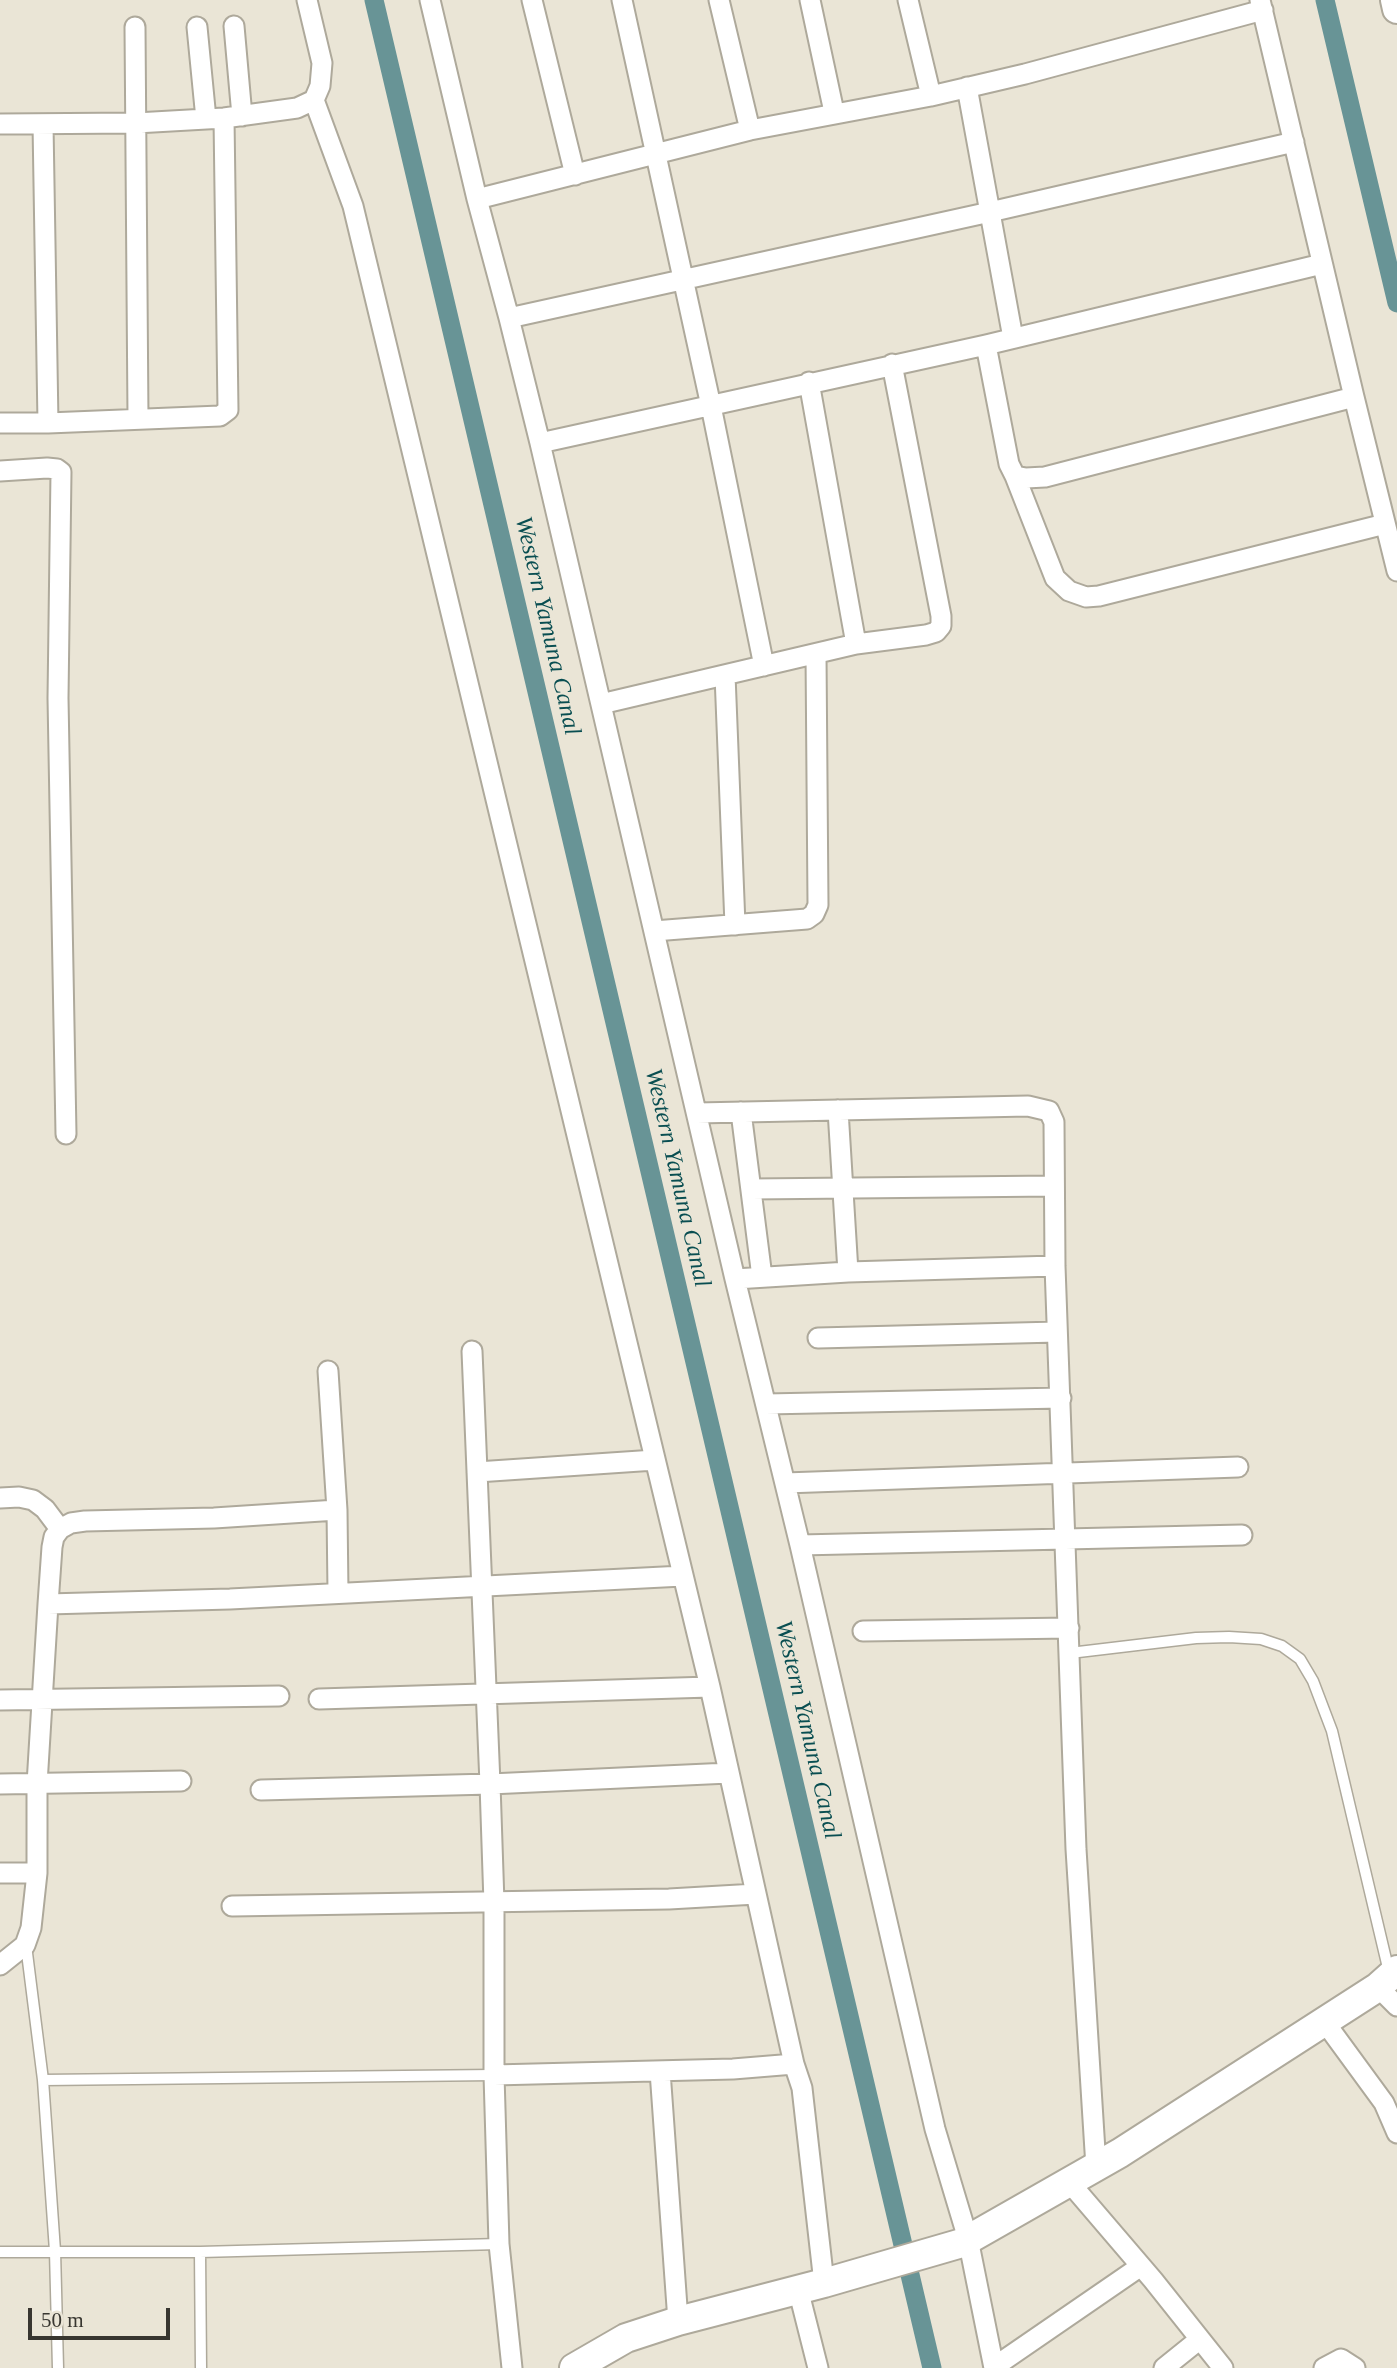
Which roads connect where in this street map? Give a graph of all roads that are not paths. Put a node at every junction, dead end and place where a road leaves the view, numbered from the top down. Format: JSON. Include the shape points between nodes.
{"nodes":[{"id":1,"x":307,"y":0,"type":"edge"},
{"id":2,"x":430,"y":0,"type":"edge"},
{"id":3,"x":532,"y":0,"type":"edge"},
{"id":4,"x":622,"y":0,"type":"edge"},
{"id":5,"x":719,"y":0,"type":"edge"},
{"id":6,"x":810,"y":0,"type":"edge"},
{"id":7,"x":908,"y":0,"type":"edge"},
{"id":8,"x":1395,"y":0,"type":"edge"},
{"id":9,"x":1261,"y":5,"type":"edge"},
{"id":10,"x":1397,"y":9,"type":"edge"},
{"id":11,"x":234,"y":26,"type":"dead end"},
{"id":12,"x":135,"y":27,"type":"dead end"},
{"id":13,"x":197,"y":27,"type":"dead end"},
{"id":14,"x":967,"y":88,"type":"junction"},
{"id":15,"x":931,"y":96,"type":"junction"},
{"id":16,"x":314,"y":100,"type":"junction"},
{"id":17,"x":834,"y":112,"type":"junction"},
{"id":18,"x":224,"y":118,"type":"junction"},
{"id":19,"x":136,"y":123,"type":"junction"},
{"id":20,"x":0,"y":124,"type":"edge"},
{"id":21,"x":43,"y":124,"type":"junction"},
{"id":22,"x":750,"y":130,"type":"junction"},
{"id":23,"x":1294,"y":142,"type":"junction"},
{"id":24,"x":656,"y":152,"type":"junction"},
{"id":25,"x":575,"y":176,"type":"junction"},
{"id":26,"x":477,"y":199,"type":"junction"},
{"id":27,"x":990,"y":212,"type":"junction"},
{"id":28,"x":1322,"y":264,"type":"junction"},
{"id":29,"x":683,"y":278,"type":"junction"},
{"id":30,"x":509,"y":318,"type":"junction"},
{"id":31,"x":1013,"y":338,"type":"junction"},
{"id":32,"x":986,"y":345,"type":"junction"},
{"id":33,"x":892,"y":364,"type":"junction"},
{"id":34,"x":809,"y":382,"type":"junction"},
{"id":35,"x":1353,"y":397,"type":"junction"},
{"id":36,"x":711,"y":406,"type":"junction"},
{"id":37,"x":138,"y":418,"type":"junction"},
{"id":38,"x":0,"y":423,"type":"edge"},
{"id":39,"x":48,"y":423,"type":"junction"},
{"id":40,"x":540,"y":443,"type":"junction"},
{"id":41,"x":0,"y":471,"type":"edge"},
{"id":42,"x":1015,"y":476,"type":"junction"},
{"id":43,"x":1385,"y":524,"type":"junction"},
{"id":44,"x":1397,"y":571,"type":"edge"},
{"id":45,"x":856,"y":644,"type":"junction"},
{"id":46,"x":816,"y":654,"type":"junction"},
{"id":47,"x":764,"y":666,"type":"junction"},
{"id":48,"x":725,"y":675,"type":"junction"},
{"id":49,"x":601,"y":704,"type":"junction"},
{"id":50,"x":735,"y":925,"type":"junction"},
{"id":51,"x":654,"y":931,"type":"junction"},
{"id":52,"x":838,"y":1110,"type":"junction"},
{"id":53,"x":741,"y":1112,"type":"junction"},
{"id":54,"x":697,"y":1113,"type":"junction"},
{"id":55,"x":66,"y":1134,"type":"dead end"},
{"id":56,"x":1054,"y":1186,"type":"junction"},
{"id":57,"x":843,"y":1187,"type":"junction"},
{"id":58,"x":751,"y":1189,"type":"junction"},
{"id":59,"x":1055,"y":1266,"type":"junction"},
{"id":60,"x":848,"y":1272,"type":"junction"},
{"id":61,"x":762,"y":1277,"type":"junction"},
{"id":62,"x":735,"y":1279,"type":"junction"},
{"id":63,"x":1057,"y":1332,"type":"junction"},
{"id":64,"x":818,"y":1338,"type":"dead end"},
{"id":65,"x":472,"y":1351,"type":"dead end"},
{"id":66,"x":328,"y":1371,"type":"dead end"},
{"id":67,"x":1061,"y":1398,"type":"junction"},
{"id":68,"x":766,"y":1404,"type":"junction"},
{"id":69,"x":655,"y":1460,"type":"junction"},
{"id":70,"x":1238,"y":1467,"type":"dead end"},
{"id":71,"x":477,"y":1472,"type":"junction"},
{"id":72,"x":1064,"y":1474,"type":"junction"},
{"id":73,"x":785,"y":1483,"type":"junction"},
{"id":74,"x":0,"y":1498,"type":"edge"},
{"id":75,"x":337,"y":1510,"type":"junction"},
{"id":76,"x":60,"y":1529,"type":"junction"},
{"id":77,"x":1242,"y":1535,"type":"dead end"},
{"id":78,"x":1066,"y":1539,"type":"junction"},
{"id":79,"x":800,"y":1545,"type":"junction"},
{"id":80,"x":683,"y":1576,"type":"junction"},
{"id":81,"x":482,"y":1586,"type":"junction"},
{"id":82,"x":338,"y":1593,"type":"junction"},
{"id":83,"x":48,"y":1604,"type":"junction"},
{"id":84,"x":1069,"y":1628,"type":"junction"},
{"id":85,"x":863,"y":1631,"type":"dead end"},
{"id":86,"x":1070,"y":1653,"type":"junction"},
{"id":87,"x":710,"y":1687,"type":"junction"},
{"id":88,"x":279,"y":1696,"type":"dead end"},
{"id":89,"x":486,"y":1696,"type":"junction"},
{"id":90,"x":319,"y":1699,"type":"dead end"},
{"id":91,"x":0,"y":1700,"type":"edge"},
{"id":92,"x":42,"y":1700,"type":"junction"},
{"id":93,"x":729,"y":1773,"type":"junction"},
{"id":94,"x":181,"y":1781,"type":"dead end"},
{"id":95,"x":0,"y":1784,"type":"edge"},
{"id":96,"x":37,"y":1784,"type":"junction"},
{"id":97,"x":490,"y":1784,"type":"junction"},
{"id":98,"x":261,"y":1790,"type":"dead end"},
{"id":99,"x":0,"y":1873,"type":"edge"},
{"id":100,"x":37,"y":1873,"type":"junction"},
{"id":101,"x":756,"y":1894,"type":"junction"},
{"id":102,"x":494,"y":1903,"type":"junction"},
{"id":103,"x":232,"y":1906,"type":"dead end"},
{"id":104,"x":26,"y":1945,"type":"junction"},
{"id":105,"x":0,"y":1965,"type":"edge"},
{"id":106,"x":1390,"y":1985,"type":"edge"},
{"id":107,"x":1324,"y":2021,"type":"junction"},
{"id":108,"x":794,"y":2064,"type":"junction"},
{"id":109,"x":660,"y":2071,"type":"junction"},
{"id":110,"x":494,"y":2075,"type":"junction"},
{"id":111,"x":43,"y":2080,"type":"junction"},
{"id":112,"x":1397,"y":2133,"type":"edge"},
{"id":113,"x":1096,"y":2167,"type":"junction"},
{"id":114,"x":1070,"y":2183,"type":"junction"},
{"id":115,"x":965,"y":2241,"type":"junction"},
{"id":116,"x":499,"y":2245,"type":"junction"},
{"id":117,"x":0,"y":2252,"type":"edge"},
{"id":118,"x":55,"y":2252,"type":"junction"},
{"id":119,"x":200,"y":2252,"type":"junction"},
{"id":120,"x":1141,"y":2266,"type":"junction"},
{"id":121,"x":820,"y":2284,"type":"junction"},
{"id":122,"x":678,"y":2321,"type":"junction"},
{"id":123,"x":1200,"y":2339,"type":"junction"},
{"id":124,"x":994,"y":2367,"type":"edge"},
{"id":125,"x":58,"y":2368,"type":"edge"},
{"id":126,"x":201,"y":2368,"type":"edge"},
{"id":127,"x":512,"y":2368,"type":"edge"},
{"id":128,"x":574,"y":2368,"type":"edge"},
{"id":129,"x":818,"y":2368,"type":"edge"},
{"id":130,"x":1164,"y":2368,"type":"edge"},
{"id":131,"x":1223,"y":2368,"type":"edge"},
{"id":132,"x":1324,"y":2368,"type":"edge"},
{"id":133,"x":1355,"y":2368,"type":"edge"}],
"edges":[{"from":1,"to":16,"type":"street","via":[[322,63]]},
{"from":2,"to":26,"type":"street"},
{"from":3,"to":25,"type":"street"},
{"from":4,"to":24,"type":"street"},
{"from":5,"to":22,"type":"street"},
{"from":6,"to":17,"type":"street"},
{"from":7,"to":15,"type":"street"},
{"from":8,"to":10,"type":"main road"},
{"from":9,"to":14,"type":"street"},
{"from":9,"to":23,"type":"street"},
{"from":11,"to":18,"type":"street"},
{"from":12,"to":19,"type":"street"},
{"from":13,"to":18,"type":"street"},
{"from":14,"to":15,"type":"street"},
{"from":14,"to":27,"type":"street"},
{"from":15,"to":17,"type":"street"},
{"from":16,"to":18,"type":"street","via":[[297,108]]},
{"from":16,"to":69,"type":"street","via":[[353,206]]},
{"from":17,"to":22,"type":"street"},
{"from":18,"to":19,"type":"street"},
{"from":18,"to":37,"type":"street","via":[[228,410],[220,416]]},
{"from":19,"to":21,"type":"street"},
{"from":19,"to":37,"type":"street"},
{"from":20,"to":21,"type":"street"},
{"from":21,"to":39,"type":"street"},
{"from":22,"to":24,"type":"street"},
{"from":23,"to":27,"type":"street"},
{"from":23,"to":28,"type":"street"},
{"from":24,"to":25,"type":"street"},
{"from":24,"to":29,"type":"street"},
{"from":25,"to":26,"type":"street"},
{"from":26,"to":30,"type":"street"},
{"from":27,"to":29,"type":"street"},
{"from":27,"to":31,"type":"street"},
{"from":28,"to":31,"type":"street"},
{"from":28,"to":35,"type":"street"},
{"from":29,"to":30,"type":"street"},
{"from":29,"to":36,"type":"street"},
{"from":30,"to":40,"type":"street"},
{"from":31,"to":32,"type":"street"},
{"from":32,"to":33,"type":"street"},
{"from":32,"to":42,"type":"street"},
{"from":33,"to":34,"type":"street"},
{"from":33,"to":45,"type":"street","via":[[942,626],[926,635]]},
{"from":34,"to":36,"type":"street"},
{"from":34,"to":45,"type":"street"},
{"from":35,"to":42,"type":"street","via":[[1045,477]]},
{"from":35,"to":43,"type":"street"},
{"from":36,"to":40,"type":"street"},
{"from":36,"to":47,"type":"street"},
{"from":37,"to":39,"type":"street"},
{"from":38,"to":39,"type":"street"},
{"from":40,"to":49,"type":"street"},
{"from":41,"to":55,"type":"street","via":[[47,468],[61,472],[58,698]]},
{"from":42,"to":43,"type":"street","via":[[1055,579],[1086,597]]},
{"from":43,"to":44,"type":"street"},
{"from":45,"to":46,"type":"street"},
{"from":46,"to":47,"type":"street"},
{"from":46,"to":50,"type":"street","via":[[818,905],[807,919]]},
{"from":47,"to":48,"type":"street"},
{"from":48,"to":49,"type":"street"},
{"from":48,"to":50,"type":"street"},
{"from":49,"to":51,"type":"street"},
{"from":50,"to":51,"type":"street"},
{"from":51,"to":54,"type":"street"},
{"from":52,"to":53,"type":"street"},
{"from":52,"to":56,"type":"street","via":[[1040,1107],[1049,1111],[1054,1122]]},
{"from":52,"to":57,"type":"street"},
{"from":53,"to":54,"type":"street"},
{"from":53,"to":58,"type":"street"},
{"from":54,"to":62,"type":"street"},
{"from":56,"to":57,"type":"street"},
{"from":56,"to":59,"type":"street"},
{"from":57,"to":58,"type":"street"},
{"from":57,"to":60,"type":"street"},
{"from":58,"to":61,"type":"street"},
{"from":59,"to":60,"type":"street"},
{"from":59,"to":63,"type":"street"},
{"from":60,"to":61,"type":"street"},
{"from":61,"to":62,"type":"street"},
{"from":62,"to":68,"type":"street"},
{"from":63,"to":64,"type":"street"},
{"from":63,"to":67,"type":"street"},
{"from":65,"to":71,"type":"street"},
{"from":66,"to":75,"type":"street"},
{"from":67,"to":68,"type":"street"},
{"from":67,"to":72,"type":"street"},
{"from":68,"to":73,"type":"street"},
{"from":69,"to":71,"type":"street"},
{"from":69,"to":80,"type":"street"},
{"from":70,"to":72,"type":"street"},
{"from":71,"to":81,"type":"street"},
{"from":72,"to":73,"type":"street"},
{"from":72,"to":78,"type":"street"},
{"from":73,"to":79,"type":"street"},
{"from":74,"to":76,"type":"street","via":[[33,1500]]},
{"from":75,"to":76,"type":"street","via":[[85,1521]]},
{"from":75,"to":82,"type":"street"},
{"from":76,"to":83,"type":"street","via":[[52,1548]]},
{"from":77,"to":78,"type":"street"},
{"from":78,"to":79,"type":"street"},
{"from":78,"to":84,"type":"street"},
{"from":79,"to":115,"type":"street"},
{"from":80,"to":81,"type":"street"},
{"from":80,"to":87,"type":"street"},
{"from":81,"to":82,"type":"street"},
{"from":81,"to":89,"type":"street"},
{"from":82,"to":83,"type":"street"},
{"from":83,"to":92,"type":"street"},
{"from":84,"to":85,"type":"street"},
{"from":84,"to":86,"type":"street"},
{"from":86,"to":106,"type":"lane","via":[[1228,1637],[1261,1639],[1300,1658],[1332,1731]]},
{"from":86,"to":113,"type":"street","via":[[1076,1849]]},
{"from":87,"to":89,"type":"street"},
{"from":87,"to":93,"type":"street"},
{"from":88,"to":92,"type":"street"},
{"from":89,"to":90,"type":"street"},
{"from":89,"to":97,"type":"street"},
{"from":91,"to":92,"type":"street"},
{"from":92,"to":96,"type":"street"},
{"from":93,"to":97,"type":"street"},
{"from":93,"to":101,"type":"street"},
{"from":94,"to":96,"type":"street"},
{"from":95,"to":96,"type":"street"},
{"from":96,"to":100,"type":"street"},
{"from":97,"to":98,"type":"street"},
{"from":97,"to":102,"type":"street"},
{"from":99,"to":100,"type":"street"},
{"from":100,"to":104,"type":"street"},
{"from":101,"to":102,"type":"street"},
{"from":101,"to":108,"type":"street"},
{"from":102,"to":103,"type":"street"},
{"from":102,"to":110,"type":"street"},
{"from":104,"to":105,"type":"street"},
{"from":104,"to":111,"type":"lane"},
{"from":106,"to":107,"type":"main road"},
{"from":107,"to":112,"type":"street","via":[[1384,2103]]},
{"from":107,"to":113,"type":"main road"},
{"from":108,"to":109,"type":"street"},
{"from":108,"to":121,"type":"street","via":[[802,2088]]},
{"from":109,"to":110,"type":"street"},
{"from":109,"to":122,"type":"street"},
{"from":110,"to":111,"type":"lane"},
{"from":110,"to":116,"type":"street"},
{"from":111,"to":118,"type":"lane"},
{"from":113,"to":114,"type":"main road"},
{"from":114,"to":115,"type":"main road"},
{"from":114,"to":120,"type":"street"},
{"from":115,"to":121,"type":"main road"},
{"from":115,"to":124,"type":"street"},
{"from":116,"to":119,"type":"lane"},
{"from":116,"to":127,"type":"street"},
{"from":117,"to":118,"type":"lane"},
{"from":118,"to":119,"type":"lane"},
{"from":118,"to":125,"type":"lane"},
{"from":119,"to":126,"type":"lane"},
{"from":120,"to":123,"type":"street"},
{"from":120,"to":124,"type":"street"},
{"from":121,"to":122,"type":"main road"},
{"from":121,"to":129,"type":"street"},
{"from":122,"to":128,"type":"main road","via":[[626,2338]]},
{"from":123,"to":130,"type":"street"},
{"from":123,"to":131,"type":"street"},
{"from":132,"to":133,"type":"street","via":[[1341,2359]]}]}
